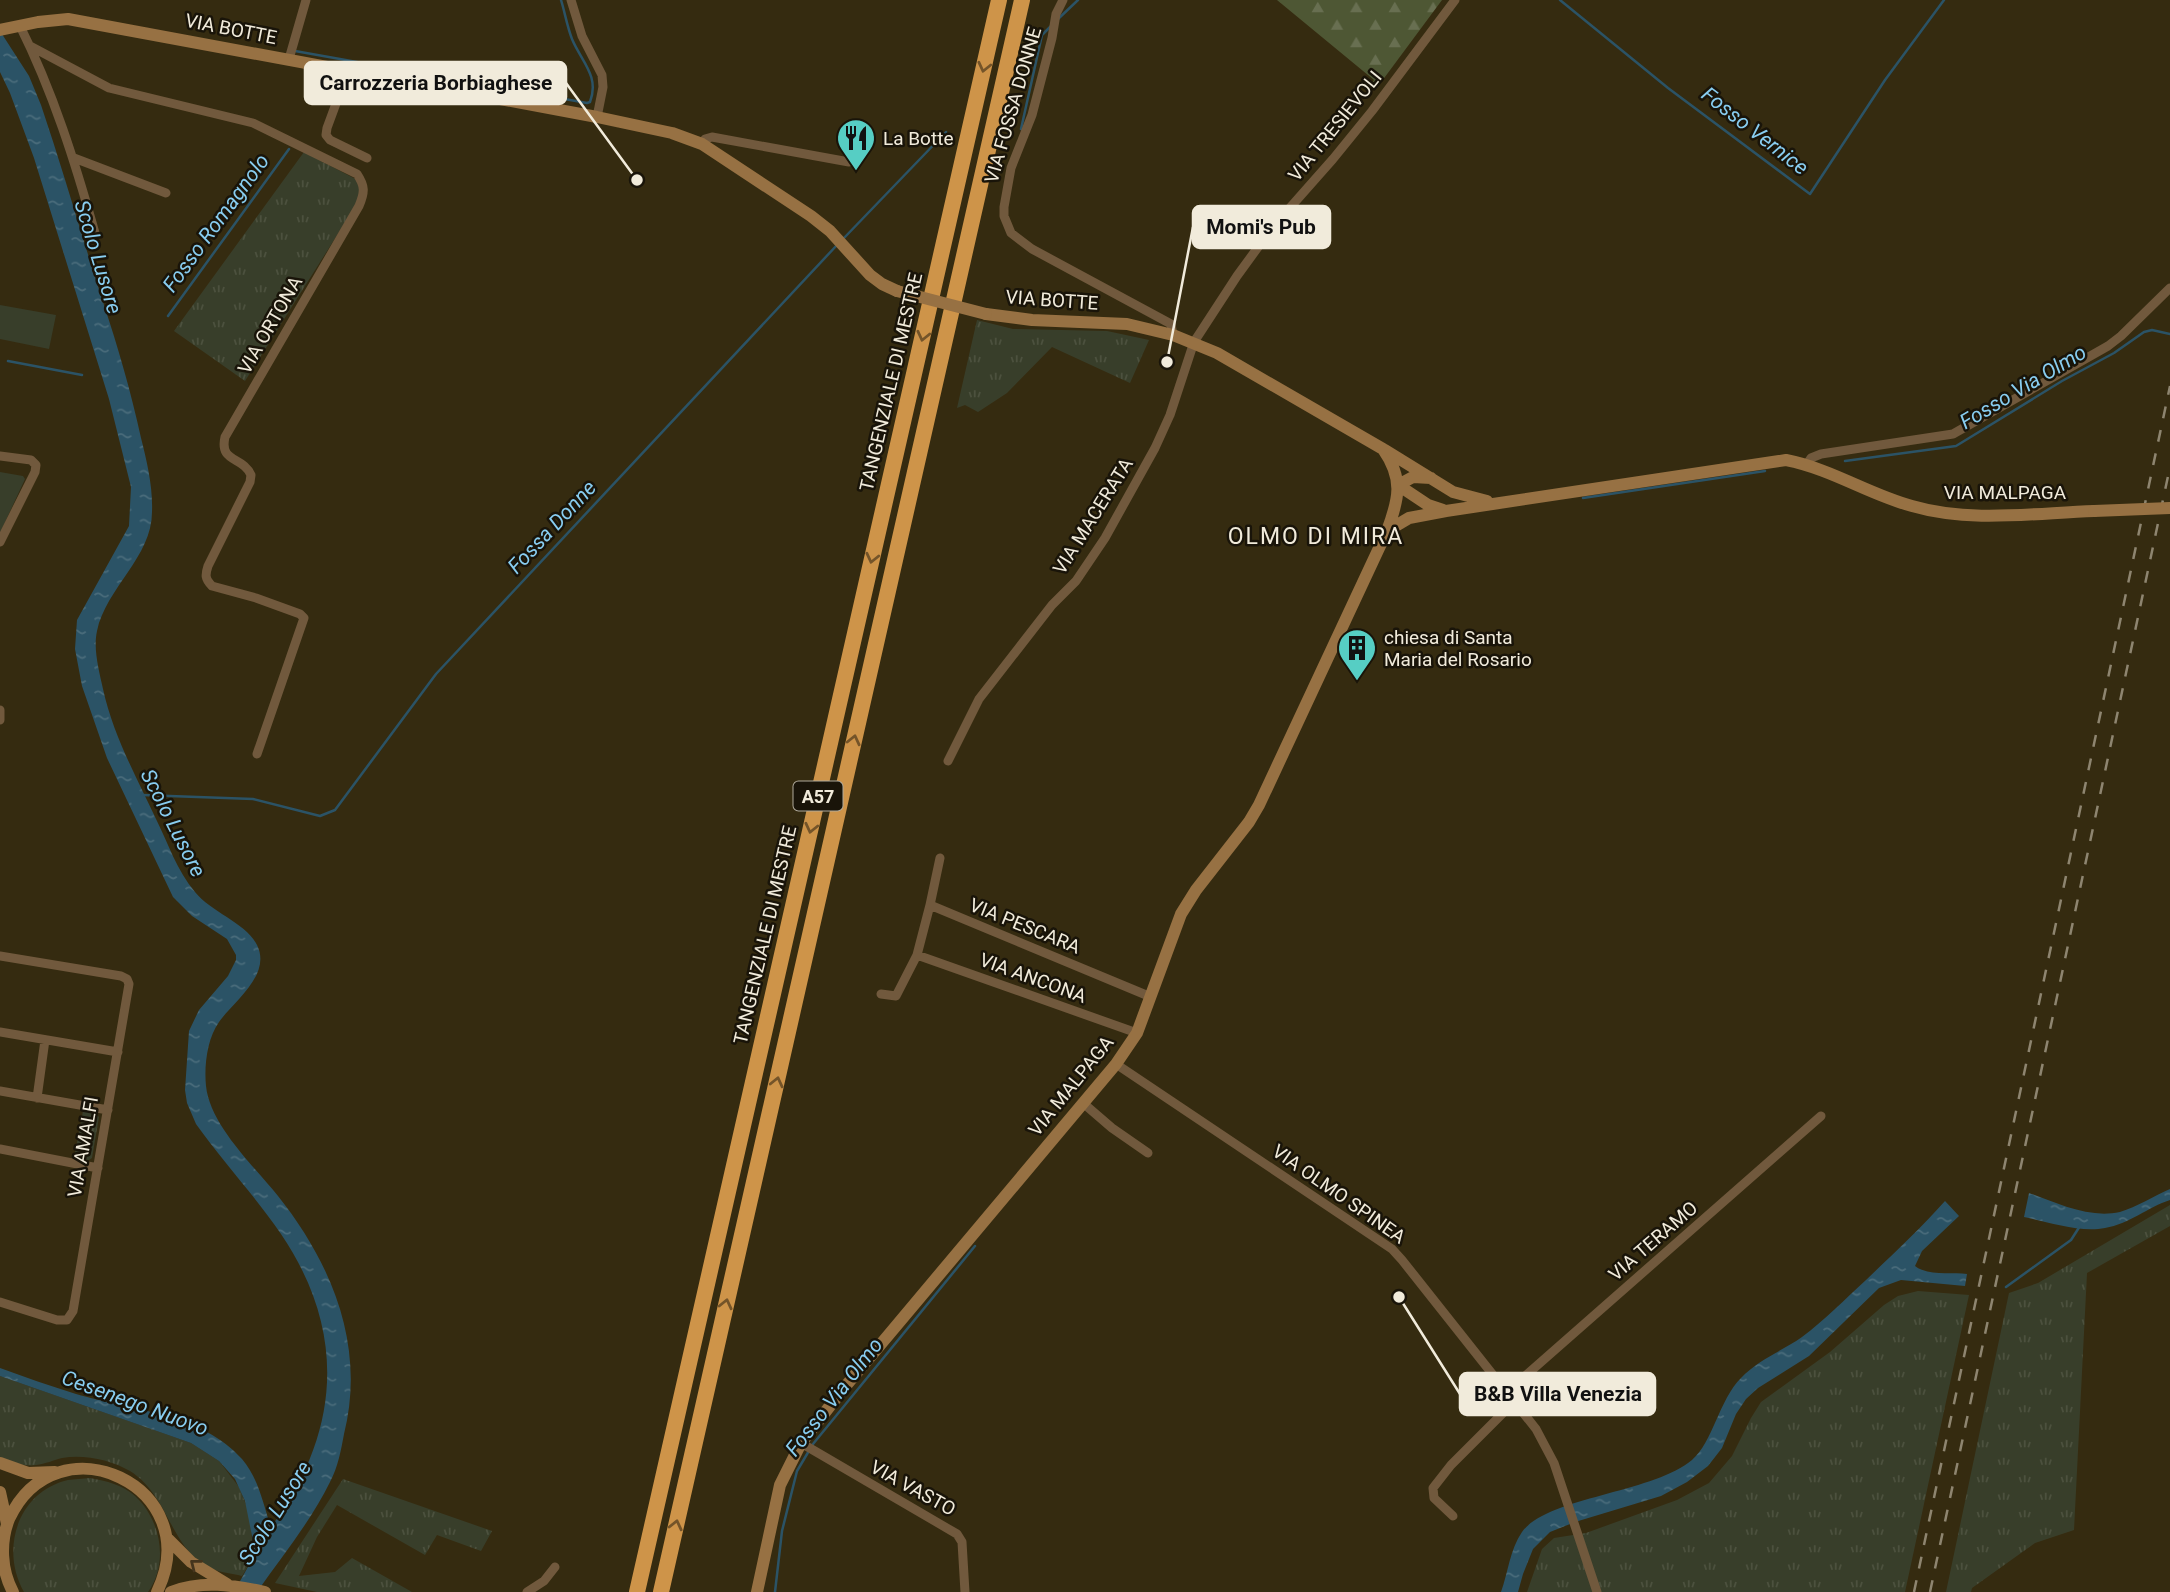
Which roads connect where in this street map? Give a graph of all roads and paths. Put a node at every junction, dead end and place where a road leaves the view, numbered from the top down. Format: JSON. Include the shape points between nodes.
{"nodes":[{"id":1,"x":306,"y":0,"type":"edge"},
{"id":2,"x":571,"y":0,"type":"edge"},
{"id":3,"x":999,"y":0,"type":"edge"},
{"id":4,"x":1022,"y":0,"type":"edge"},
{"id":5,"x":1063,"y":0,"type":"edge"},
{"id":6,"x":1455,"y":0,"type":"edge"},
{"id":7,"x":20,"y":26,"type":"junction"},
{"id":8,"x":0,"y":30,"type":"edge"},
{"id":9,"x":30,"y":46,"type":"junction"},
{"id":10,"x":289,"y":60,"type":"junction"},
{"id":11,"x":348,"y":71,"type":"junction"},
{"id":12,"x":597,"y":117,"type":"junction"},
{"id":13,"x":702,"y":144,"type":"junction"},
{"id":14,"x":74,"y":158,"type":"junction"},
{"id":15,"x":367,"y":158,"type":"dead end"},
{"id":16,"x":849,"y":162,"type":"dead end"},
{"id":17,"x":166,"y":193,"type":"dead end"},
{"id":18,"x":95,"y":233,"type":"dead end"},
{"id":19,"x":2170,"y":288,"type":"edge"},
{"id":20,"x":1173,"y":335,"type":"junction"},
{"id":21,"x":1194,"y":342,"type":"junction"},
{"id":22,"x":1383,"y":449,"type":"junction"},
{"id":23,"x":0,"y":456,"type":"edge"},
{"id":24,"x":1807,"y":464,"type":"junction"},
{"id":25,"x":1432,"y":479,"type":"junction"},
{"id":26,"x":1398,"y":485,"type":"junction"},
{"id":27,"x":1494,"y":502,"type":"junction"},
{"id":28,"x":2170,"y":508,"type":"edge"},
{"id":29,"x":1446,"y":510,"type":"junction"},
{"id":30,"x":1387,"y":531,"type":"junction"},
{"id":31,"x":0,"y":542,"type":"edge"},
{"id":32,"x":0,"y":710,"type":"edge"},
{"id":33,"x":0,"y":720,"type":"edge"},
{"id":34,"x":257,"y":754,"type":"dead end"},
{"id":35,"x":948,"y":761,"type":"dead end"},
{"id":36,"x":940,"y":858,"type":"dead end"},
{"id":37,"x":930,"y":905,"type":"junction"},
{"id":38,"x":917,"y":955,"type":"junction"},
{"id":39,"x":0,"y":956,"type":"edge"},
{"id":40,"x":881,"y":994,"type":"dead end"},
{"id":41,"x":1151,"y":997,"type":"junction"},
{"id":42,"x":0,"y":1032,"type":"edge"},
{"id":43,"x":1137,"y":1033,"type":"junction"},
{"id":44,"x":45,"y":1040,"type":"junction"},
{"id":45,"x":118,"y":1052,"type":"junction"},
{"id":46,"x":1116,"y":1064,"type":"junction"},
{"id":47,"x":0,"y":1091,"type":"edge"},
{"id":48,"x":37,"y":1098,"type":"junction"},
{"id":49,"x":1083,"y":1103,"type":"junction"},
{"id":50,"x":107,"y":1110,"type":"junction"},
{"id":51,"x":1821,"y":1116,"type":"dead end"},
{"id":52,"x":0,"y":1149,"type":"edge"},
{"id":53,"x":1149,"y":1153,"type":"dead end"},
{"id":54,"x":98,"y":1168,"type":"junction"},
{"id":55,"x":0,"y":1302,"type":"edge"},
{"id":56,"x":1508,"y":1391,"type":"junction"},
{"id":57,"x":1515,"y":1401,"type":"junction"},
{"id":58,"x":807,"y":1447,"type":"junction"},
{"id":59,"x":0,"y":1463,"type":"edge"},
{"id":60,"x":59,"y":1472,"type":"junction"},
{"id":61,"x":0,"y":1492,"type":"edge"},
{"id":62,"x":1453,"y":1516,"type":"dead end"},
{"id":63,"x":7,"y":1524,"type":"junction"},
{"id":64,"x":167,"y":1538,"type":"junction"},
{"id":65,"x":555,"y":1567,"type":"dead end"},
{"id":66,"x":232,"y":1585,"type":"junction"},
{"id":67,"x":13,"y":1592,"type":"edge"},
{"id":68,"x":157,"y":1592,"type":"edge"},
{"id":69,"x":171,"y":1592,"type":"edge"},
{"id":70,"x":265,"y":1592,"type":"edge"},
{"id":71,"x":527,"y":1592,"type":"edge"},
{"id":72,"x":637,"y":1592,"type":"edge"},
{"id":73,"x":661,"y":1592,"type":"edge"},
{"id":74,"x":757,"y":1592,"type":"edge"},
{"id":75,"x":965,"y":1592,"type":"edge"},
{"id":76,"x":1597,"y":1592,"type":"edge"}],
"edges":[{"from":1,"to":10,"type":"street","name":"VIA BOTTE"},
{"from":2,"to":12,"type":"street","via":[[582,36],[602,75]]},
{"from":3,"to":72,"type":"highway","name":"TANGENZIALE DI MESTRE","number":"A57","one_way":true},
{"from":73,"to":4,"type":"highway","number":"A57","one_way":true},
{"from":5,"to":20,"type":"street","name":"VIA FOSSA DONNE","via":[[1028,128],[1011,167],[1004,207],[1007,223],[1011,233],[1032,249],[1171,324]]},
{"from":6,"to":21,"type":"street","name":"VIA TRESIEVOLI","via":[[1333,159],[1272,228]]},
{"from":7,"to":8,"type":"street","name":"VIA BOTTE"},
{"from":7,"to":9,"type":"street"},
{"from":7,"to":10,"type":"street","name":"VIA BOTTE","via":[[68,19]]},
{"from":9,"to":14,"type":"street"},
{"from":9,"to":34,"type":"street","name":"VIA ORTONA","via":[[109,88],[253,123],[357,174],[363,184],[365,193],[359,206],[223,444],[228,456],[251,475],[205,573],[207,581],[304,618]]},
{"from":10,"to":11,"type":"street","name":"VIA BOTTE"},
{"from":11,"to":12,"type":"street","name":"VIA BOTTE"},
{"from":11,"to":15,"type":"street","via":[[326,135]]},
{"from":12,"to":13,"type":"street","name":"VIA BOTTE"},
{"from":13,"to":16,"type":"street","name":"VIA BOTTE","via":[[712,137]]},
{"from":13,"to":20,"type":"street","name":"VIA BOTTE","bridge":true,"via":[[798,207],[840,241],[870,275],[897,291],[986,314],[1127,324]]},
{"from":14,"to":17,"type":"street"},
{"from":14,"to":18,"type":"street"},
{"from":19,"to":24,"type":"street","name":"VIA MALPAGA","via":[[2108,346],[1964,429],[1934,439],[1821,454]]},
{"from":20,"to":21,"type":"street","name":"VIA BOTTE"},
{"from":21,"to":22,"type":"street","name":"VIA BOTTE"},
{"from":21,"to":35,"type":"street","name":"VIA MACERATA","via":[[1170,415],[1105,538],[1076,581],[979,699]]},
{"from":22,"to":25,"type":"street","name":"VIA MALPAGA"},
{"from":22,"to":26,"type":"street"},
{"from":23,"to":31,"type":"street","via":[[31,460],[36,465]]},
{"from":24,"to":27,"type":"street","name":"VIA MALPAGA","via":[[1786,460]]},
{"from":24,"to":28,"type":"street","name":"VIA MALPAGA","bridge":true,"via":[[1892,500],[1942,513]]},
{"from":25,"to":26,"type":"street","via":[[1413,477]]},
{"from":25,"to":27,"type":"street","name":"VIA MALPAGA","via":[[1463,497]]},
{"from":26,"to":29,"type":"street"},
{"from":26,"to":30,"type":"street","name":"VIA MALPAGA"},
{"from":27,"to":29,"type":"street","name":"VIA MALPAGA"},
{"from":29,"to":30,"type":"street","name":"VIA MALPAGA","via":[[1409,519]]},
{"from":30,"to":41,"type":"street","name":"VIA MALPAGA","via":[[1259,805],[1181,914]]},
{"from":32,"to":33,"type":"street"},
{"from":36,"to":37,"type":"street"},
{"from":37,"to":38,"type":"street"},
{"from":37,"to":41,"type":"street","name":"VIA PESCARA"},
{"from":38,"to":40,"type":"street","via":[[897,996]]},
{"from":38,"to":43,"type":"street","name":"VIA ANCONA"},
{"from":39,"to":45,"type":"street","name":"VIA AMALFI","via":[[127,979]]},
{"from":41,"to":43,"type":"street","name":"VIA MALPAGA"},
{"from":42,"to":44,"type":"street"},
{"from":43,"to":46,"type":"street","name":"VIA MALPAGA"},
{"from":44,"to":45,"type":"street"},
{"from":44,"to":48,"type":"street"},
{"from":45,"to":50,"type":"street","name":"VIA AMALFI"},
{"from":46,"to":49,"type":"street","name":"VIA MALPAGA"},
{"from":46,"to":56,"type":"street","name":"VIA OLMO SPINEA","via":[[1392,1249]]},
{"from":47,"to":48,"type":"street"},
{"from":48,"to":50,"type":"street"},
{"from":49,"to":53,"type":"street"},
{"from":49,"to":58,"type":"street","name":"VIA MALPAGA","via":[[861,1367]]},
{"from":50,"to":54,"type":"street","name":"VIA AMALFI"},
{"from":51,"to":56,"type":"street","name":"VIA TERAMO"},
{"from":52,"to":54,"type":"street"},
{"from":54,"to":55,"type":"street","name":"VIA AMALFI","via":[[73,1311],[67,1320]]},
{"from":56,"to":57,"type":"street","name":"VIA OLMO SPINEA"},
{"from":57,"to":62,"type":"street","via":[[1433,1488],[1434,1498]]},
{"from":57,"to":76,"type":"street","name":"VIA OLMO SPINEA","via":[[1554,1463]]},
{"from":58,"to":74,"type":"street","name":"VIA MALPAGA","via":[[780,1485]]},
{"from":58,"to":75,"type":"street","name":"VIA VASTO","via":[[957,1534],[962,1542]]},
{"from":59,"to":60,"type":"street","via":[[28,1473]]},
{"from":60,"to":63,"type":"street","via":[[24,1495]]},
{"from":60,"to":64,"type":"street","via":[[89,1468],[120,1476],[138,1487],[153,1503]]},
{"from":61,"to":63,"type":"street"},
{"from":63,"to":67,"type":"street","via":[[2,1557]]},
{"from":66,"to":64,"type":"street","one_way":true,"via":[[191,1562]]},
{"from":64,"to":68,"type":"street","via":[[167,1562]]},
{"from":65,"to":71,"type":"street"},
{"from":66,"to":69,"type":"street","via":[[183,1587]]},
{"from":66,"to":70,"type":"street"}]}
